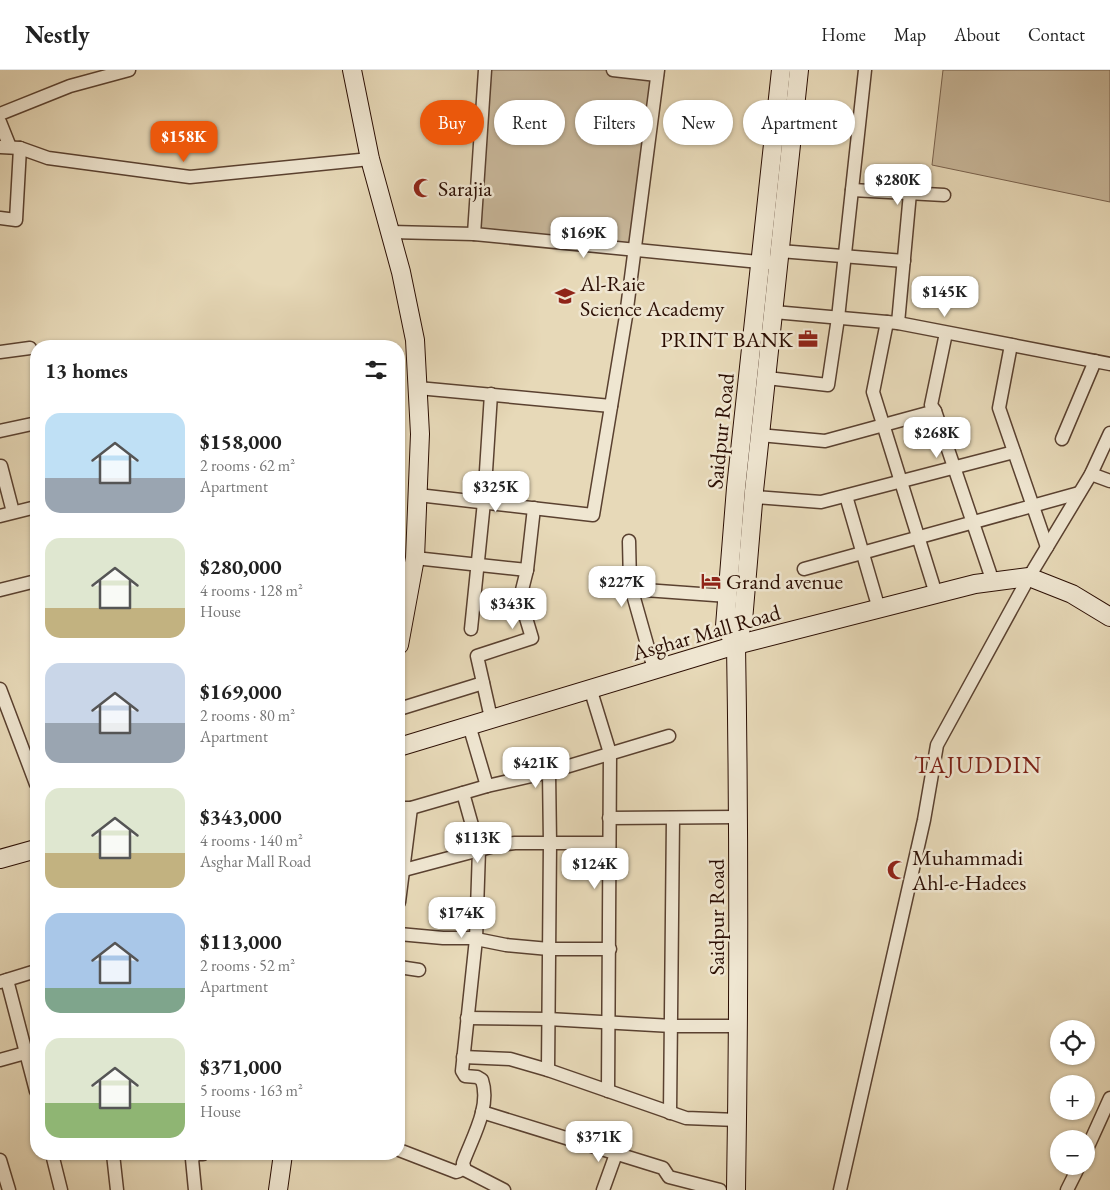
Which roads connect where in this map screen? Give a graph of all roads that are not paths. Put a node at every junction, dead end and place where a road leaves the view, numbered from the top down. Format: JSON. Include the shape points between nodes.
{"nodes":[{"id":1,"x":129,"y":70,"type":"edge"},
{"id":2,"x":352,"y":70,"type":"edge"},
{"id":3,"x":485,"y":70,"type":"edge"},
{"id":4,"x":613,"y":70,"type":"edge"},
{"id":5,"x":781,"y":70,"type":"edge"},
{"id":6,"x":799,"y":70,"type":"edge"},
{"id":7,"x":865,"y":70,"type":"edge"},
{"id":8,"x":657,"y":72,"type":"edge"},
{"id":9,"x":0,"y":114,"type":"edge"},
{"id":10,"x":0,"y":122,"type":"edge"},
{"id":11,"x":10,"y":148,"type":"edge"},
{"id":12,"x":370,"y":158,"type":"junction"},
{"id":13,"x":852,"y":190,"type":"junction"},
{"id":14,"x":910,"y":193,"type":"junction"},
{"id":15,"x":944,"y":195,"type":"dead end"},
{"id":16,"x":0,"y":218,"type":"edge"},
{"id":17,"x":391,"y":232,"type":"junction"},
{"id":18,"x":474,"y":234,"type":"junction"},
{"id":19,"x":635,"y":251,"type":"junction"},
{"id":20,"x":845,"y":256,"type":"junction"},
{"id":21,"x":780,"y":258,"type":"junction"},
{"id":22,"x":904,"y":261,"type":"junction"},
{"id":23,"x":760,"y":263,"type":"junction"},
{"id":24,"x":774,"y":312,"type":"junction"},
{"id":25,"x":838,"y":318,"type":"junction"},
{"id":26,"x":892,"y":323,"type":"junction"},
{"id":27,"x":946,"y":333,"type":"junction"},
{"id":28,"x":1010,"y":345,"type":"junction"},
{"id":29,"x":30,"y":348,"type":"dead end"},
{"id":30,"x":0,"y":352,"type":"edge"},
{"id":31,"x":1095,"y":361,"type":"junction"},
{"id":32,"x":1110,"y":364,"type":"edge"},
{"id":33,"x":767,"y":378,"type":"junction"},
{"id":34,"x":418,"y":388,"type":"junction"},
{"id":35,"x":491,"y":394,"type":"junction"},
{"id":36,"x":611,"y":406,"type":"junction"},
{"id":37,"x":935,"y":411,"type":"junction"},
{"id":38,"x":30,"y":424,"type":"edge"},
{"id":39,"x":883,"y":425,"type":"junction"},
{"id":40,"x":0,"y":431,"type":"edge"},
{"id":41,"x":1110,"y":433,"type":"edge"},
{"id":42,"x":760,"y":435,"type":"junction"},
{"id":43,"x":1062,"y":439,"type":"dead end"},
{"id":44,"x":1014,"y":452,"type":"junction"},
{"id":45,"x":1,"y":466,"type":"dead end"},
{"id":46,"x":954,"y":467,"type":"junction"},
{"id":47,"x":1090,"y":474,"type":"junction"},
{"id":48,"x":900,"y":481,"type":"junction"},
{"id":49,"x":1110,"y":481,"type":"edge"},
{"id":50,"x":1079,"y":493,"type":"junction"},
{"id":51,"x":418,"y":495,"type":"junction"},
{"id":52,"x":846,"y":496,"type":"junction"},
{"id":53,"x":754,"y":497,"type":"junction"},
{"id":54,"x":484,"y":502,"type":"junction"},
{"id":55,"x":1033,"y":506,"type":"junction"},
{"id":56,"x":30,"y":508,"type":"edge"},
{"id":57,"x":534,"y":508,"type":"junction"},
{"id":58,"x":14,"y":512,"type":"junction"},
{"id":59,"x":0,"y":516,"type":"edge"},
{"id":60,"x":973,"y":522,"type":"junction"},
{"id":61,"x":918,"y":537,"type":"junction"},
{"id":62,"x":629,"y":541,"type":"dead end"},
{"id":63,"x":1047,"y":547,"type":"junction"},
{"id":64,"x":862,"y":552,"type":"junction"},
{"id":65,"x":415,"y":558,"type":"junction"},
{"id":66,"x":477,"y":565,"type":"junction"},
{"id":67,"x":804,"y":569,"type":"dead end"},
{"id":68,"x":527,"y":570,"type":"junction"},
{"id":69,"x":1030,"y":577,"type":"junction"},
{"id":70,"x":30,"y":582,"type":"edge"},
{"id":71,"x":994,"y":582,"type":"junction"},
{"id":72,"x":631,"y":589,"type":"junction"},
{"id":73,"x":0,"y":590,"type":"edge"},
{"id":74,"x":936,"y":594,"type":"junction"},
{"id":75,"x":728,"y":596,"type":"junction"},
{"id":76,"x":879,"y":609,"type":"junction"},
{"id":77,"x":405,"y":612,"type":"edge"},
{"id":78,"x":1109,"y":615,"type":"edge"},
{"id":79,"x":471,"y":630,"type":"dead end"},
{"id":80,"x":736,"y":645,"type":"junction"},
{"id":81,"x":654,"y":669,"type":"junction"},
{"id":82,"x":483,"y":683,"type":"junction"},
{"id":83,"x":590,"y":688,"type":"junction"},
{"id":84,"x":0,"y":689,"type":"edge"},
{"id":85,"x":405,"y":707,"type":"edge"},
{"id":86,"x":490,"y":718,"type":"junction"},
{"id":87,"x":469,"y":725,"type":"junction"},
{"id":88,"x":669,"y":736,"type":"dead end"},
{"id":89,"x":405,"y":745,"type":"edge"},
{"id":90,"x":610,"y":753,"type":"junction"},
{"id":91,"x":30,"y":768,"type":"edge"},
{"id":92,"x":549,"y":772,"type":"junction"},
{"id":93,"x":487,"y":786,"type":"junction"},
{"id":94,"x":463,"y":793,"type":"junction"},
{"id":95,"x":405,"y":808,"type":"edge"},
{"id":96,"x":609,"y":818,"type":"junction"},
{"id":97,"x":673,"y":818,"type":"junction"},
{"id":98,"x":738,"y":818,"type":"junction"},
{"id":99,"x":550,"y":843,"type":"junction"},
{"id":100,"x":609,"y":843,"type":"junction"},
{"id":101,"x":479,"y":850,"type":"junction"},
{"id":102,"x":30,"y":851,"type":"edge"},
{"id":103,"x":0,"y":859,"type":"edge"},
{"id":104,"x":405,"y":875,"type":"edge"},
{"id":105,"x":405,"y":934,"type":"edge"},
{"id":106,"x":476,"y":939,"type":"junction"},
{"id":107,"x":548,"y":949,"type":"junction"},
{"id":108,"x":610,"y":949,"type":"junction"},
{"id":109,"x":405,"y":968,"type":"edge"},
{"id":110,"x":418,"y":970,"type":"dead end"},
{"id":111,"x":30,"y":973,"type":"edge"},
{"id":112,"x":3,"y":981,"type":"edge"},
{"id":113,"x":467,"y":1018,"type":"junction"},
{"id":114,"x":548,"y":1019,"type":"junction"},
{"id":115,"x":609,"y":1023,"type":"junction"},
{"id":116,"x":672,"y":1026,"type":"junction"},
{"id":117,"x":738,"y":1026,"type":"junction"},
{"id":118,"x":30,"y":1048,"type":"edge"},
{"id":119,"x":30,"y":1051,"type":"edge"},
{"id":120,"x":463,"y":1057,"type":"junction"},
{"id":121,"x":0,"y":1060,"type":"edge"},
{"id":122,"x":548,"y":1070,"type":"junction"},
{"id":123,"x":608,"y":1091,"type":"junction"},
{"id":124,"x":1110,"y":1098,"type":"edge"},
{"id":125,"x":482,"y":1112,"type":"junction"},
{"id":126,"x":670,"y":1113,"type":"junction"},
{"id":127,"x":737,"y":1120,"type":"junction"},
{"id":128,"x":1095,"y":1131,"type":"edge"},
{"id":129,"x":405,"y":1152,"type":"edge"},
{"id":130,"x":616,"y":1154,"type":"junction"},
{"id":131,"x":0,"y":1160,"type":"edge"},
{"id":132,"x":54,"y":1160,"type":"edge"},
{"id":133,"x":113,"y":1160,"type":"edge"},
{"id":134,"x":192,"y":1160,"type":"edge"},
{"id":135,"x":282,"y":1160,"type":"edge"},
{"id":136,"x":463,"y":1167,"type":"junction"},
{"id":137,"x":1074,"y":1175,"type":"edge"},
{"id":138,"x":9,"y":1190,"type":"edge"},
{"id":139,"x":61,"y":1190,"type":"edge"},
{"id":140,"x":117,"y":1190,"type":"edge"},
{"id":141,"x":195,"y":1190,"type":"edge"},
{"id":142,"x":278,"y":1190,"type":"edge"},
{"id":143,"x":504,"y":1190,"type":"edge"},
{"id":144,"x":603,"y":1190,"type":"edge"},
{"id":145,"x":720,"y":1190,"type":"edge"},
{"id":146,"x":736,"y":1190,"type":"edge"},
{"id":147,"x":840,"y":1190,"type":"edge"},
{"id":148,"x":1067,"y":1190,"type":"edge"}],
"edges":[{"from":1,"to":9,"type":"street","via":[[70,86]]},
{"from":2,"to":12,"type":"main road"},
{"from":3,"to":18,"type":"street"},
{"from":4,"to":8,"type":"street"},
{"from":5,"to":23,"type":"main road","name":"Saidpur Road"},
{"from":6,"to":21,"type":"main road","name":"Saidpur Road"},
{"from":7,"to":13,"type":"street"},
{"from":8,"to":19,"type":"street"},
{"from":10,"to":11,"type":"street"},
{"from":11,"to":12,"type":"street","via":[[48,158],[190,177]]},
{"from":11,"to":16,"type":"street","via":[[16,220]]},
{"from":12,"to":17,"type":"main road"},
{"from":13,"to":14,"type":"street"},
{"from":13,"to":20,"type":"street"},
{"from":14,"to":15,"type":"street"},
{"from":14,"to":22,"type":"street"},
{"from":17,"to":18,"type":"street"},
{"from":17,"to":34,"type":"main road","via":[[415,340]]},
{"from":18,"to":19,"type":"street"},
{"from":19,"to":23,"type":"street"},
{"from":19,"to":36,"type":"street"},
{"from":20,"to":21,"type":"street"},
{"from":20,"to":22,"type":"street"},
{"from":20,"to":25,"type":"street"},
{"from":21,"to":23,"type":"street"},
{"from":21,"to":24,"type":"main road","name":"Saidpur Road"},
{"from":22,"to":26,"type":"street"},
{"from":23,"to":75,"type":"main road","name":"Saidpur Road"},
{"from":24,"to":25,"type":"street"},
{"from":24,"to":33,"type":"main road","name":"Saidpur Road"},
{"from":25,"to":26,"type":"street"},
{"from":25,"to":33,"type":"street","via":[[828,385]]},
{"from":26,"to":27,"type":"street"},
{"from":26,"to":39,"type":"street","via":[[873,392]]},
{"from":27,"to":28,"type":"street"},
{"from":27,"to":37,"type":"street","via":[[930,405]]},
{"from":28,"to":31,"type":"street"},
{"from":28,"to":44,"type":"street","via":[[999,408]]},
{"from":29,"to":30,"type":"street"},
{"from":31,"to":32,"type":"street"},
{"from":31,"to":43,"type":"street"},
{"from":33,"to":42,"type":"main road","name":"Saidpur Road"},
{"from":34,"to":35,"type":"street"},
{"from":34,"to":51,"type":"main road"},
{"from":35,"to":36,"type":"street"},
{"from":35,"to":54,"type":"street"},
{"from":36,"to":57,"type":"street","via":[[593,515]]},
{"from":37,"to":39,"type":"street"},
{"from":37,"to":46,"type":"street"},
{"from":38,"to":40,"type":"street"},
{"from":39,"to":42,"type":"street","via":[[824,441]]},
{"from":39,"to":48,"type":"street"},
{"from":41,"to":47,"type":"street"},
{"from":42,"to":53,"type":"main road","name":"Saidpur Road"},
{"from":44,"to":46,"type":"street"},
{"from":44,"to":55,"type":"street"},
{"from":45,"to":58,"type":"street"},
{"from":46,"to":48,"type":"street"},
{"from":46,"to":60,"type":"street"},
{"from":47,"to":49,"type":"street"},
{"from":47,"to":50,"type":"street"},
{"from":48,"to":52,"type":"street"},
{"from":48,"to":61,"type":"street"},
{"from":50,"to":55,"type":"street"},
{"from":50,"to":63,"type":"street"},
{"from":51,"to":54,"type":"street"},
{"from":51,"to":65,"type":"main road"},
{"from":52,"to":53,"type":"street","via":[[821,502]]},
{"from":52,"to":64,"type":"street"},
{"from":53,"to":80,"type":"main road","name":"Saidpur Road","via":[[743,621]]},
{"from":54,"to":57,"type":"street"},
{"from":54,"to":66,"type":"street"},
{"from":55,"to":60,"type":"street"},
{"from":55,"to":63,"type":"street"},
{"from":56,"to":58,"type":"street"},
{"from":57,"to":68,"type":"street"},
{"from":58,"to":59,"type":"street"},
{"from":60,"to":61,"type":"street"},
{"from":60,"to":71,"type":"street"},
{"from":61,"to":64,"type":"street"},
{"from":61,"to":74,"type":"street"},
{"from":62,"to":72,"type":"street"},
{"from":63,"to":69,"type":"street"},
{"from":64,"to":67,"type":"street"},
{"from":64,"to":76,"type":"street"},
{"from":65,"to":66,"type":"street"},
{"from":65,"to":77,"type":"main road"},
{"from":66,"to":68,"type":"street"},
{"from":66,"to":79,"type":"street"},
{"from":68,"to":82,"type":"street","via":[[520,598],[532,638],[477,656]]},
{"from":69,"to":71,"type":"main road","name":"Asghar Mall Road"},
{"from":69,"to":78,"type":"main road","name":"Asghar Mall Road","via":[[1072,594]]},
{"from":69,"to":147,"type":"street","via":[[937,745],[924,820]]},
{"from":70,"to":73,"type":"street"},
{"from":71,"to":74,"type":"main road","name":"Asghar Mall Road"},
{"from":72,"to":75,"type":"street"},
{"from":72,"to":81,"type":"street"},
{"from":74,"to":76,"type":"main road","name":"Asghar Mall Road"},
{"from":75,"to":80,"type":"main road","name":"Saidpur Road","via":[[725,626]]},
{"from":76,"to":80,"type":"main road","name":"Asghar Mall Road"},
{"from":80,"to":81,"type":"main road","name":"Asghar Mall Road"},
{"from":80,"to":98,"type":"main road","name":"Saidpur Road"},
{"from":81,"to":83,"type":"main road","name":"Asghar Mall Road"},
{"from":82,"to":85,"type":"street"},
{"from":82,"to":86,"type":"street"},
{"from":83,"to":86,"type":"main road","name":"Asghar Mall Road"},
{"from":83,"to":90,"type":"street"},
{"from":84,"to":91,"type":"street"},
{"from":86,"to":87,"type":"main road","name":"Asghar Mall Road"},
{"from":87,"to":89,"type":"main road","name":"Asghar Mall Road"},
{"from":87,"to":93,"type":"street"},
{"from":88,"to":90,"type":"street"},
{"from":90,"to":92,"type":"street"},
{"from":90,"to":96,"type":"street"},
{"from":92,"to":93,"type":"street"},
{"from":92,"to":99,"type":"street"},
{"from":93,"to":94,"type":"street"},
{"from":94,"to":95,"type":"street"},
{"from":94,"to":101,"type":"street"},
{"from":96,"to":97,"type":"street"},
{"from":96,"to":100,"type":"street"},
{"from":97,"to":98,"type":"street"},
{"from":97,"to":116,"type":"street"},
{"from":98,"to":117,"type":"main road","name":"Saidpur Road"},
{"from":99,"to":100,"type":"street"},
{"from":99,"to":101,"type":"street","via":[[515,843]]},
{"from":99,"to":107,"type":"street"},
{"from":100,"to":108,"type":"street"},
{"from":101,"to":104,"type":"street"},
{"from":101,"to":106,"type":"street"},
{"from":102,"to":103,"type":"main road"},
{"from":105,"to":106,"type":"street"},
{"from":106,"to":107,"type":"street","via":[[506,946]]},
{"from":106,"to":113,"type":"street"},
{"from":107,"to":108,"type":"street"},
{"from":107,"to":114,"type":"street"},
{"from":108,"to":115,"type":"street"},
{"from":109,"to":110,"type":"street"},
{"from":111,"to":112,"type":"street"},
{"from":112,"to":118,"type":"street"},
{"from":113,"to":114,"type":"street"},
{"from":113,"to":120,"type":"street"},
{"from":114,"to":115,"type":"street"},
{"from":114,"to":122,"type":"street"},
{"from":115,"to":116,"type":"street"},
{"from":115,"to":123,"type":"street"},
{"from":116,"to":117,"type":"street"},
{"from":116,"to":126,"type":"street"},
{"from":117,"to":127,"type":"main road","name":"Saidpur Road"},
{"from":119,"to":121,"type":"street"},
{"from":120,"to":122,"type":"street","via":[[510,1059]]},
{"from":120,"to":125,"type":"street","via":[[465,1076],[482,1080]]},
{"from":122,"to":123,"type":"street"},
{"from":123,"to":126,"type":"street"},
{"from":124,"to":128,"type":"street"},
{"from":125,"to":130,"type":"street"},
{"from":125,"to":136,"type":"street"},
{"from":126,"to":127,"type":"street","via":[[686,1118]]},
{"from":127,"to":146,"type":"main road","name":"Saidpur Road"},
{"from":129,"to":136,"type":"street","via":[[456,1172]]},
{"from":130,"to":144,"type":"street"},
{"from":130,"to":145,"type":"street","via":[[663,1168],[669,1176]]},
{"from":131,"to":138,"type":"street"},
{"from":132,"to":139,"type":"street"},
{"from":133,"to":140,"type":"street"},
{"from":134,"to":141,"type":"street"},
{"from":135,"to":142,"type":"main road"},
{"from":136,"to":143,"type":"street"},
{"from":137,"to":148,"type":"street"}]}
